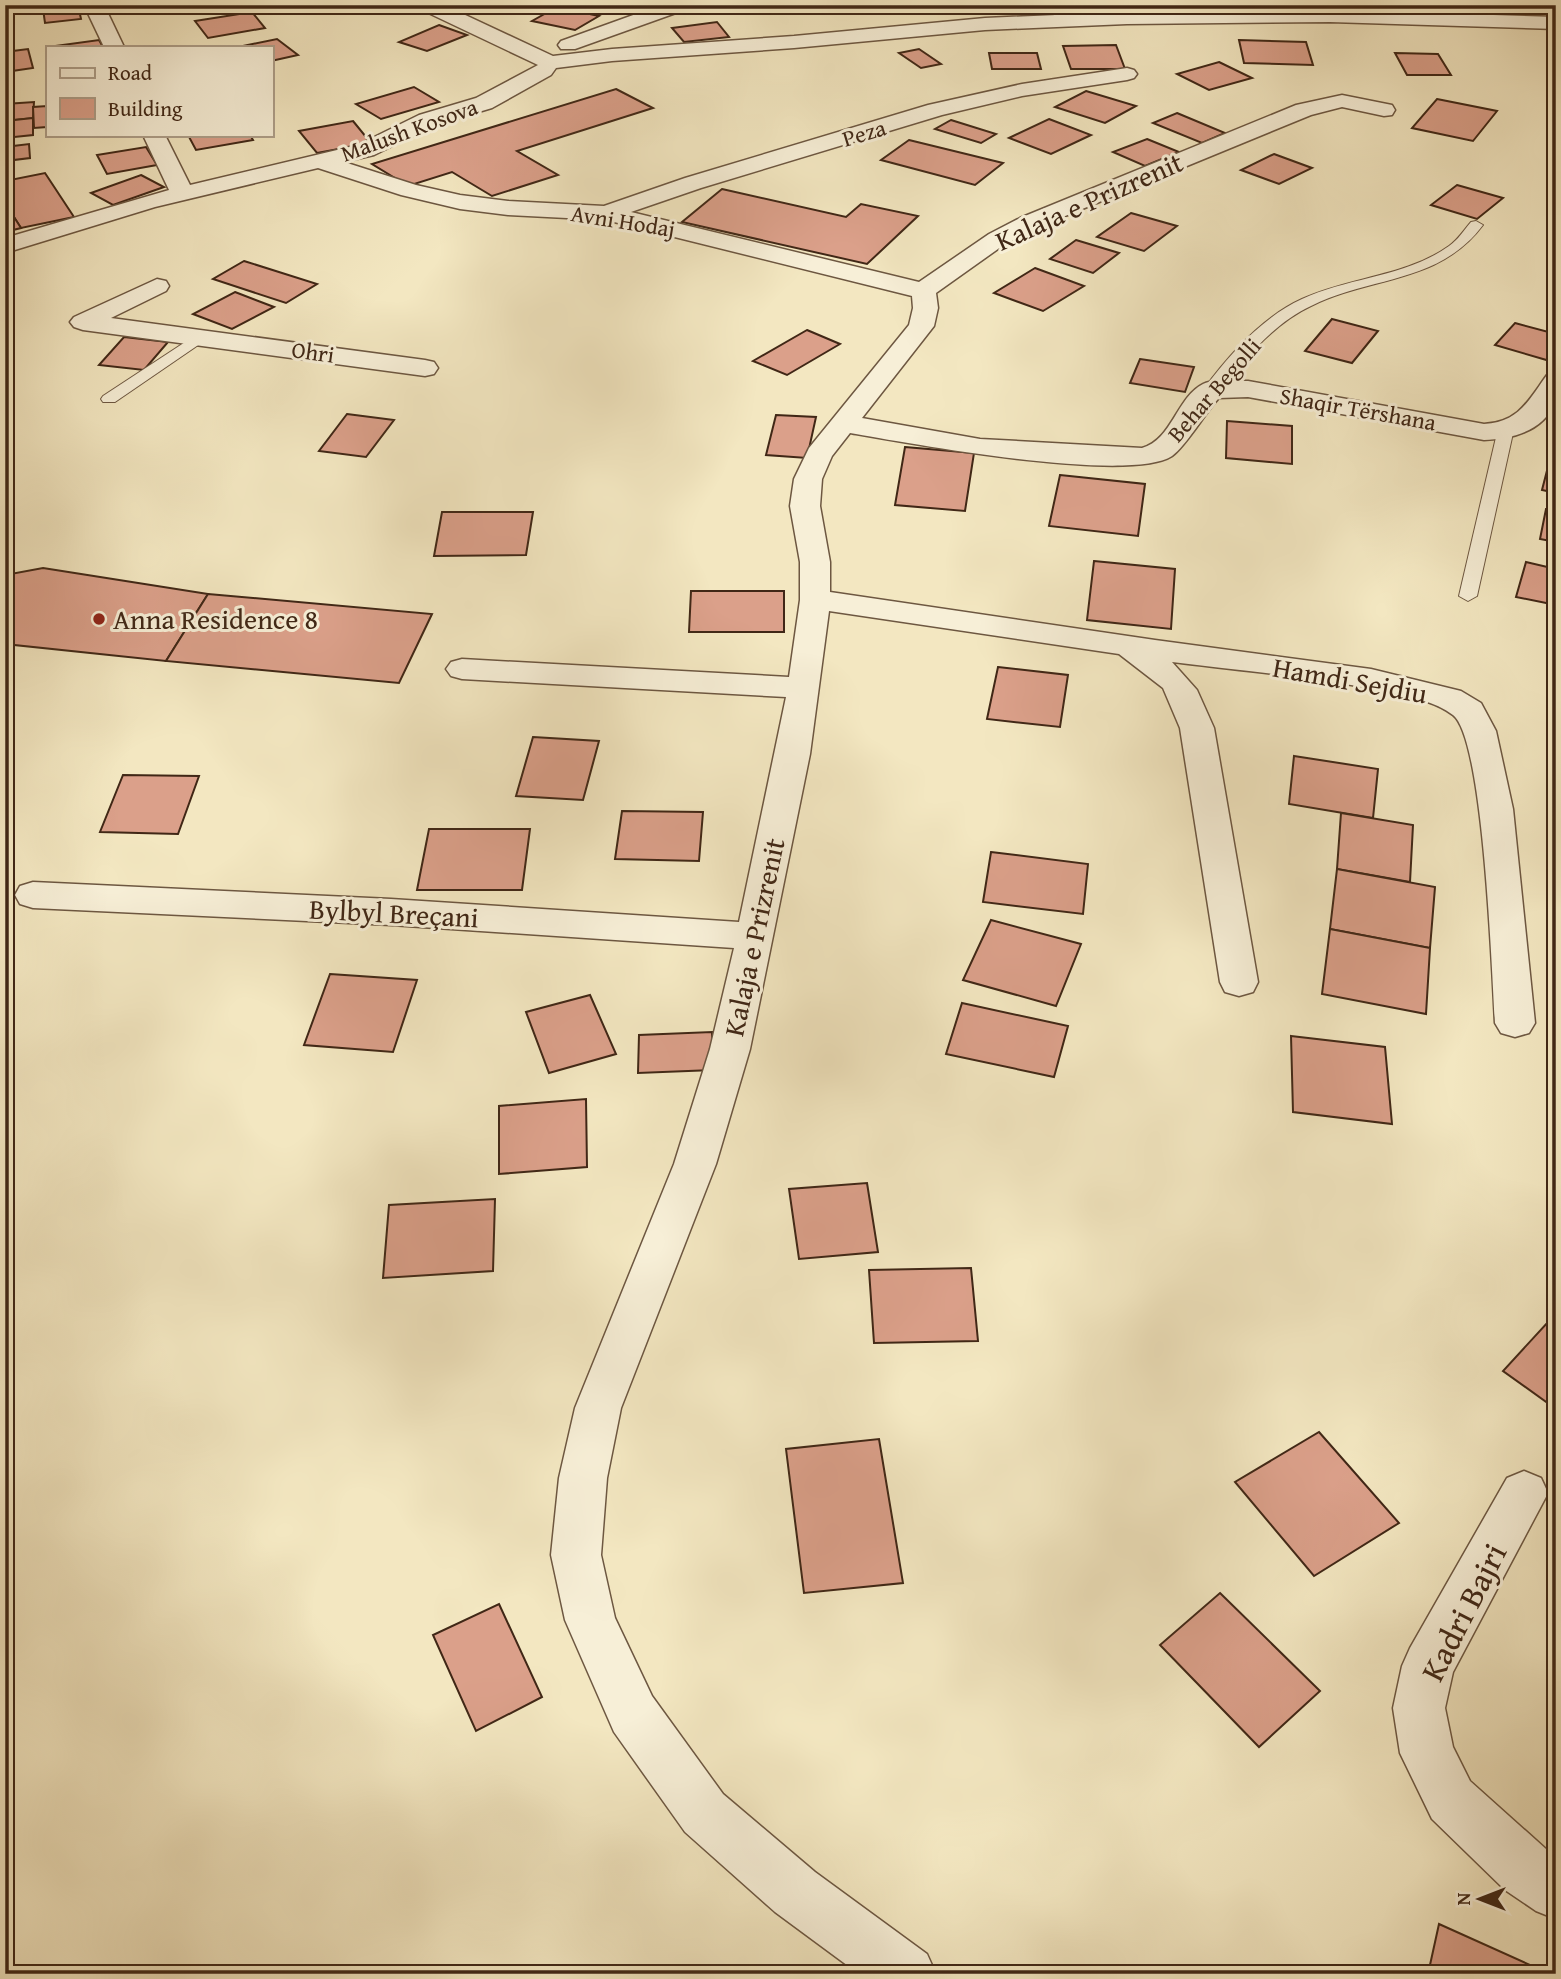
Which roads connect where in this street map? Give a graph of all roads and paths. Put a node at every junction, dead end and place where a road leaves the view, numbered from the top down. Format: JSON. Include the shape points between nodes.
{"nodes":[{"id":1,"x":94,"y":5,"type":"edge"},
{"id":2,"x":427,"y":5,"type":"edge"},
{"id":3,"x":680,"y":5,"type":"edge"},
{"id":4,"x":1076,"y":5,"type":"edge"},
{"id":5,"x":1056,"y":21,"type":"junction"},
{"id":6,"x":1556,"y":23,"type":"edge"},
{"id":7,"x":114,"y":46,"type":"edge"},
{"id":8,"x":544,"y":59,"type":"junction"},
{"id":9,"x":1127,"y":75,"type":"dead end"},
{"id":10,"x":1384,"y":110,"type":"dead end"},
{"id":11,"x":155,"y":136,"type":"edge"},
{"id":12,"x":321,"y":162,"type":"junction"},
{"id":13,"x":182,"y":193,"type":"junction"},
{"id":14,"x":606,"y":213,"type":"junction"},
{"id":15,"x":1476,"y":225,"type":"dead end"},
{"id":16,"x":5,"y":246,"type":"edge"},
{"id":17,"x":157,"y":286,"type":"dead end"},
{"id":18,"x":923,"y":291,"type":"junction"},
{"id":19,"x":202,"y":335,"type":"junction"},
{"id":20,"x":425,"y":368,"type":"dead end"},
{"id":21,"x":1556,"y":381,"type":"edge"},
{"id":22,"x":1211,"y":390,"type":"junction"},
{"id":23,"x":109,"y":399,"type":"dead end"},
{"id":24,"x":843,"y":423,"type":"junction"},
{"id":25,"x":1505,"y":433,"type":"junction"},
{"id":26,"x":1468,"y":596,"type":"dead end"},
{"id":27,"x":815,"y":600,"type":"junction"},
{"id":28,"x":1121,"y":644,"type":"junction"},
{"id":29,"x":462,"y":669,"type":"dead end"},
{"id":30,"x":804,"y":688,"type":"junction"},
{"id":31,"x":33,"y":895,"type":"dead end"},
{"id":32,"x":755,"y":936,"type":"junction"},
{"id":33,"x":1239,"y":982,"type":"dead end"},
{"id":34,"x":1514,"y":1023,"type":"dead end"},
{"id":35,"x":1524,"y":1493,"type":"dead end"},
{"id":36,"x":1556,"y":1891,"type":"edge"},
{"id":37,"x":907,"y":1974,"type":"edge"}],
"edges":[{"from":1,"to":7,"type":"street"},
{"from":2,"to":8,"type":"street"},
{"from":3,"to":8,"type":"street"},
{"from":4,"to":5,"type":"lane"},
{"from":5,"to":6,"type":"street","via":[[1330,16]]},
{"from":5,"to":8,"type":"street"},
{"from":8,"to":12,"type":"street","name":"Malush Kosova","via":[[544,71],[484,103],[427,120],[366,150]]},
{"from":9,"to":14,"type":"street","name":"Peza","via":[[1022,90],[936,110]]},
{"from":10,"to":18,"type":"street","name":"Kalaja e Prizrenit","via":[[1342,101],[1304,110],[1028,223]]},
{"from":11,"to":13,"type":"street"},
{"from":12,"to":13,"type":"street","name":"Malush Kosova"},
{"from":12,"to":14,"type":"street","name":"Avni Hodaj","via":[[460,202]]},
{"from":13,"to":16,"type":"street","name":"Malush Kosova"},
{"from":14,"to":18,"type":"street","name":"Avni Hodaj"},
{"from":15,"to":22,"type":"lane","name":"Behar Begolli","via":[[1455,248],[1432,262],[1303,304],[1271,325]]},
{"from":17,"to":19,"type":"street","name":"Ohri","via":[[83,322]]},
{"from":18,"to":24,"type":"street","name":"Kalaja e Prizrenit","via":[[927,301],[921,326]]},
{"from":19,"to":20,"type":"street","name":"Ohri"},
{"from":19,"to":23,"type":"lane"},
{"from":21,"to":25,"type":"street","via":[[1520,427]]},
{"from":22,"to":24,"type":"street","name":"Behar Begolli","via":[[1174,439],[1161,451],[1142,456],[980,447]]},
{"from":22,"to":25,"type":"street","name":"Shaqir Tërshana","via":[[1248,389]]},
{"from":24,"to":27,"type":"street","name":"Kalaja e Prizrenit","via":[[819,454],[808,479],[805,506],[815,562]]},
{"from":25,"to":26,"type":"lane"},
{"from":27,"to":28,"type":"street","name":"Hamdi Sejdiu"},
{"from":27,"to":30,"type":"street","name":"Kalaja e Prizrenit"},
{"from":28,"to":33,"type":"street","name":"Hamdi Sejdiu","via":[[1174,679],[1187,699],[1197,728]]},
{"from":28,"to":34,"type":"street","name":"Hamdi Sejdiu","via":[[1415,687],[1469,710],[1480,731],[1489,771],[1504,878]]},
{"from":29,"to":30,"type":"street"},
{"from":30,"to":32,"type":"street","name":"Kalaja e Prizrenit"},
{"from":31,"to":32,"type":"street","name":"Bylbyl Breçani"},
{"from":32,"to":37,"type":"street","name":"Kalaja e Prizrenit","via":[[730,1049],[695,1164],[598,1408],[583,1478],[576,1555],[590,1620],[633,1714],[704,1813],[795,1892]]},
{"from":35,"to":36,"type":"street","name":"Kadri Bajri","via":[[1428,1666],[1419,1708],[1427,1753],[1451,1800],[1525,1870]]}]}
